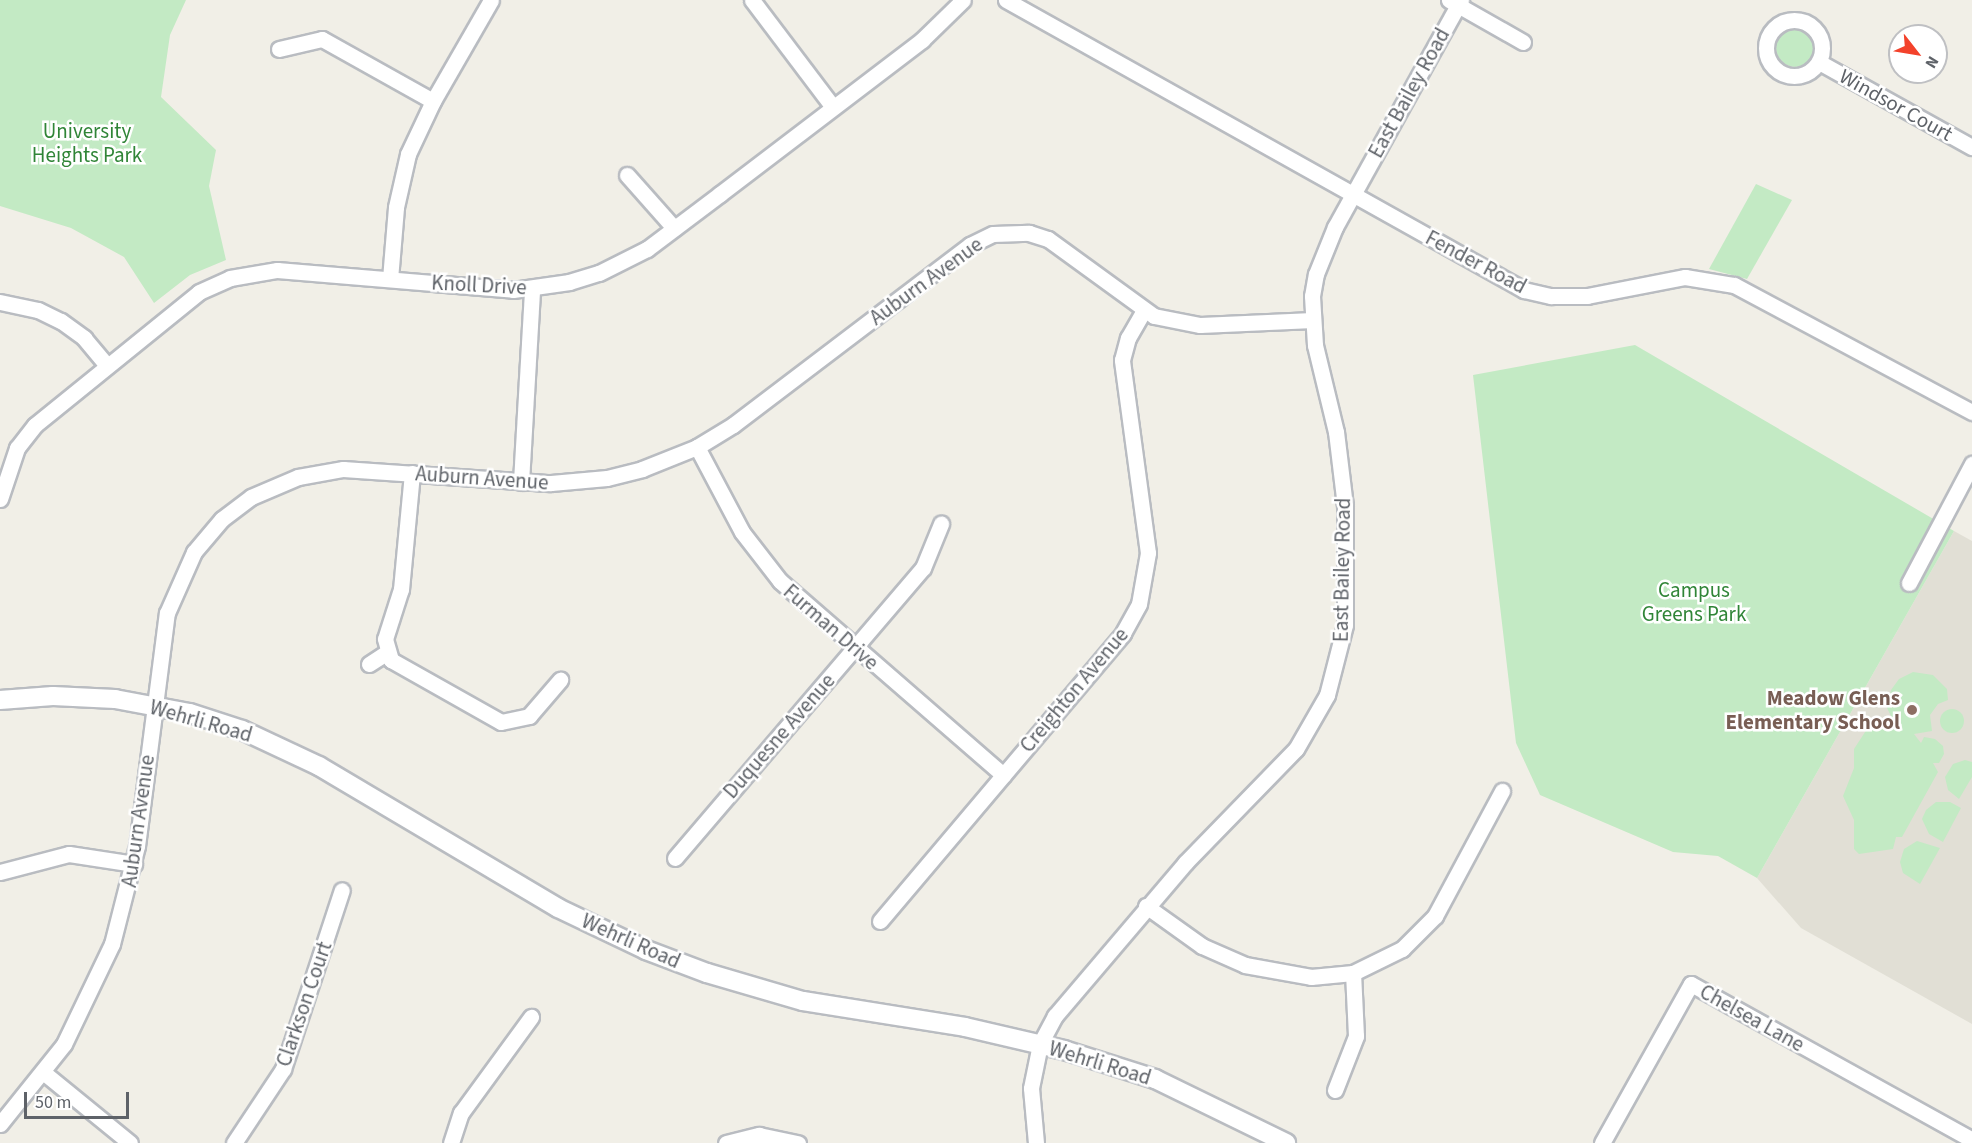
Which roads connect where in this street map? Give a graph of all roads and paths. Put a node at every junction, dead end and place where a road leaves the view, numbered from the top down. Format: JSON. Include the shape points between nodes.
{"nodes":[{"id":1,"x":491,"y":0,"type":"edge"},
{"id":2,"x":753,"y":0,"type":"edge"},
{"id":3,"x":963,"y":0,"type":"edge"},
{"id":4,"x":1006,"y":0,"type":"edge"},
{"id":5,"x":1456,"y":2,"type":"edge"},
{"id":6,"x":1523,"y":42,"type":"dead end"},
{"id":7,"x":279,"y":49,"type":"dead end"},
{"id":8,"x":1820,"y":63,"type":"dead end"},
{"id":9,"x":432,"y":101,"type":"junction"},
{"id":10,"x":833,"y":107,"type":"junction"},
{"id":11,"x":1972,"y":147,"type":"edge"},
{"id":12,"x":627,"y":175,"type":"dead end"},
{"id":13,"x":1353,"y":194,"type":"junction"},
{"id":14,"x":674,"y":228,"type":"junction"},
{"id":15,"x":390,"y":279,"type":"junction"},
{"id":16,"x":532,"y":289,"type":"junction"},
{"id":17,"x":0,"y":302,"type":"edge"},
{"id":18,"x":1144,"y":310,"type":"junction"},
{"id":19,"x":1313,"y":320,"type":"junction"},
{"id":20,"x":107,"y":365,"type":"junction"},
{"id":21,"x":1972,"y":412,"type":"edge"},
{"id":22,"x":697,"y":447,"type":"junction"},
{"id":23,"x":1972,"y":464,"type":"edge"},
{"id":24,"x":412,"y":473,"type":"junction"},
{"id":25,"x":520,"y":482,"type":"junction"},
{"id":26,"x":0,"y":499,"type":"edge"},
{"id":27,"x":941,"y":524,"type":"dead end"},
{"id":28,"x":1909,"y":583,"type":"dead end"},
{"id":29,"x":855,"y":648,"type":"junction"},
{"id":30,"x":386,"y":653,"type":"junction"},
{"id":31,"x":369,"y":664,"type":"dead end"},
{"id":32,"x":560,"y":680,"type":"dead end"},
{"id":33,"x":0,"y":699,"type":"edge"},
{"id":34,"x":153,"y":706,"type":"junction"},
{"id":35,"x":1003,"y":775,"type":"junction"},
{"id":36,"x":1502,"y":791,"type":"dead end"},
{"id":37,"x":675,"y":858,"type":"dead end"},
{"id":38,"x":134,"y":864,"type":"junction"},
{"id":39,"x":0,"y":872,"type":"edge"},
{"id":40,"x":342,"y":890,"type":"dead end"},
{"id":41,"x":1146,"y":906,"type":"junction"},
{"id":42,"x":880,"y":921,"type":"dead end"},
{"id":43,"x":1353,"y":973,"type":"junction"},
{"id":44,"x":531,"y":1017,"type":"dead end"},
{"id":45,"x":1040,"y":1044,"type":"junction"},
{"id":46,"x":43,"y":1072,"type":"junction"},
{"id":47,"x":1335,"y":1090,"type":"dead end"},
{"id":48,"x":0,"y":1124,"type":"edge"},
{"id":49,"x":1972,"y":1140,"type":"edge"},
{"id":50,"x":130,"y":1143,"type":"edge"},
{"id":51,"x":234,"y":1143,"type":"edge"},
{"id":52,"x":451,"y":1143,"type":"edge"},
{"id":53,"x":726,"y":1143,"type":"edge"},
{"id":54,"x":798,"y":1143,"type":"edge"},
{"id":55,"x":1036,"y":1143,"type":"edge"},
{"id":56,"x":1287,"y":1143,"type":"edge"},
{"id":57,"x":1602,"y":1143,"type":"edge"}],
"edges":[{"from":1,"to":9,"type":"street"},
{"from":2,"to":10,"type":"street"},
{"from":3,"to":10,"type":"street","name":"Knoll Drive","via":[[922,40]]},
{"from":4,"to":13,"type":"street","name":"Fender Road"},
{"from":5,"to":6,"type":"street"},
{"from":5,"to":13,"type":"street","name":"East Bailey Road"},
{"from":7,"to":9,"type":"street","via":[[322,39]]},
{"from":8,"to":11,"type":"street","name":"Windsor Court"},
{"from":9,"to":15,"type":"street","via":[[401,177]]},
{"from":10,"to":14,"type":"street","name":"Knoll Drive"},
{"from":12,"to":14,"type":"street"},
{"from":13,"to":19,"type":"street","name":"East Bailey Road","via":[[1316,274]]},
{"from":13,"to":21,"type":"street","name":"Fender Road","via":[[1535,293],[1587,296],[1685,277],[1744,289]]},
{"from":14,"to":16,"type":"street","name":"Knoll Drive","via":[[606,270]]},
{"from":15,"to":16,"type":"street","name":"Knoll Drive"},
{"from":15,"to":20,"type":"street","name":"Knoll Drive","via":[[277,270],[230,278],[186,300]]},
{"from":16,"to":25,"type":"street"},
{"from":17,"to":20,"type":"street","via":[[31,308],[61,321],[84,338]]},
{"from":18,"to":19,"type":"street","name":"Auburn Avenue","via":[[1200,325]]},
{"from":18,"to":22,"type":"street","name":"Auburn Avenue","via":[[1048,239],[1029,233],[993,234],[970,244],[733,425]]},
{"from":18,"to":35,"type":"street","name":"Creighton Avenue","via":[[1128,338],[1122,360],[1148,553],[1142,592],[1123,633]]},
{"from":19,"to":41,"type":"street","name":"East Bailey Road","via":[[1343,478],[1346,558],[1341,651],[1327,696],[1296,749]]},
{"from":20,"to":26,"type":"street","name":"Knoll Drive","via":[[26,435],[10,463]]},
{"from":22,"to":25,"type":"street","name":"Auburn Avenue","via":[[607,478]]},
{"from":22,"to":29,"type":"street","name":"Furman Drive","via":[[759,557],[800,600]]},
{"from":23,"to":28,"type":"street"},
{"from":24,"to":25,"type":"street","name":"Auburn Avenue"},
{"from":24,"to":30,"type":"street","via":[[401,589],[385,639]]},
{"from":24,"to":34,"type":"street","name":"Auburn Avenue","via":[[343,469],[298,477],[265,489],[222,519],[194,552],[173,594],[162,635]]},
{"from":27,"to":29,"type":"street","name":"Duquesne Avenue","via":[[923,568]]},
{"from":29,"to":35,"type":"street","name":"Furman Drive"},
{"from":29,"to":37,"type":"street","name":"Duquesne Avenue"},
{"from":30,"to":31,"type":"street"},
{"from":30,"to":32,"type":"street","via":[[399,666],[501,722],[529,716]]},
{"from":33,"to":34,"type":"street","name":"Wehrli Road","via":[[79,696]]},
{"from":34,"to":38,"type":"street","name":"Auburn Avenue"},
{"from":34,"to":45,"type":"street","name":"Wehrli Road","via":[[190,713],[270,741],[344,780],[558,908],[621,939],[707,973],[803,1001]]},
{"from":35,"to":42,"type":"street","name":"Creighton Avenue"},
{"from":36,"to":43,"type":"street","via":[[1435,916],[1402,949]]},
{"from":38,"to":39,"type":"street","via":[[69,854]]},
{"from":38,"to":46,"type":"street","name":"Auburn Avenue","via":[[124,907],[99,976],[64,1044]]},
{"from":40,"to":51,"type":"street","name":"Clarkson Court","via":[[283,1069]]},
{"from":41,"to":43,"type":"street","via":[[1202,946],[1245,965],[1311,977]]},
{"from":41,"to":45,"type":"street","name":"East Bailey Road","via":[[1065,1001]]},
{"from":43,"to":47,"type":"street","via":[[1356,1036]]},
{"from":44,"to":52,"type":"street","via":[[461,1113]]},
{"from":45,"to":55,"type":"street","name":"East Bailey Road","via":[[1031,1088]]},
{"from":45,"to":56,"type":"street","name":"Wehrli Road","via":[[1155,1079]]},
{"from":46,"to":48,"type":"street","name":"Auburn Avenue"},
{"from":46,"to":50,"type":"street"},
{"from":49,"to":57,"type":"street","name":"Chelsea Lane","via":[[1691,984]]},
{"from":53,"to":54,"type":"street","via":[[759,1135]]}]}
